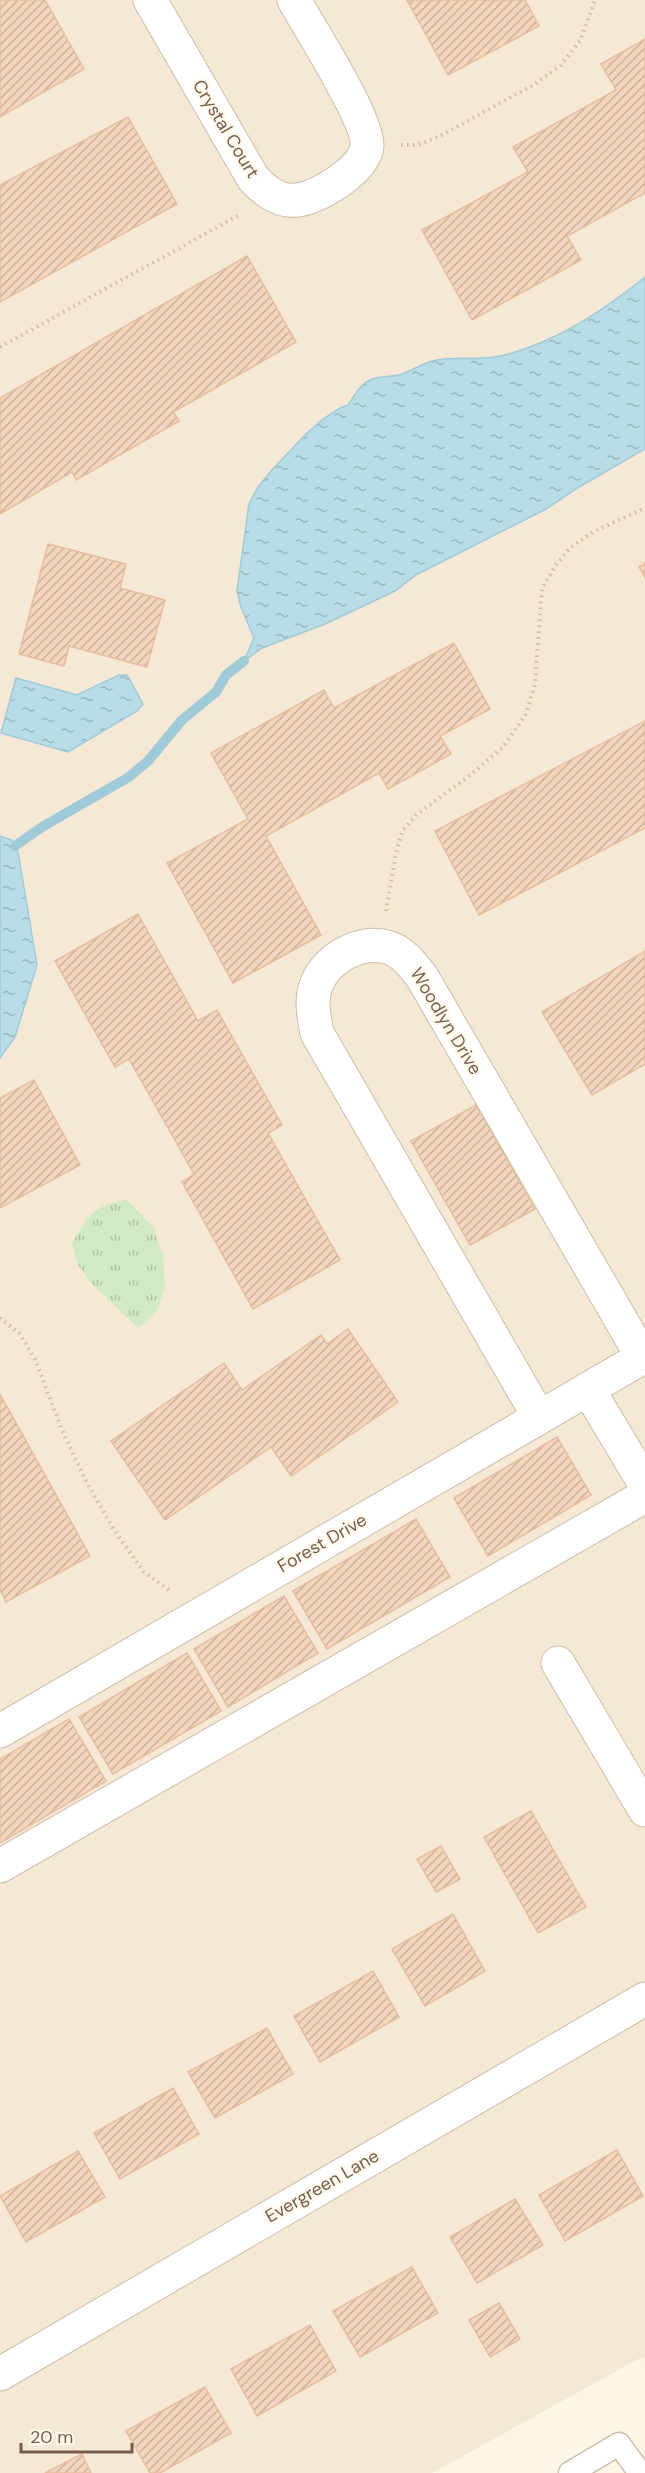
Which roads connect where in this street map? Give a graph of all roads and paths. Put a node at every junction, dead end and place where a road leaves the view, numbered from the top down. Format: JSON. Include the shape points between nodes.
{"nodes":[{"id":1,"x":150,"y":0,"type":"edge"},
{"id":2,"x":294,"y":0,"type":"edge"},
{"id":3,"x":595,"y":0,"type":"edge"},
{"id":4,"x":367,"y":146,"type":"junction"},
{"id":5,"x":274,"y":197,"type":"junction"},
{"id":6,"x":0,"y":347,"type":"edge"},
{"id":7,"x":645,"y":508,"type":"edge"},
{"id":8,"x":387,"y":947,"type":"junction"},
{"id":9,"x":0,"y":1318,"type":"edge"},
{"id":10,"x":644,"y":1357,"type":"edge"},
{"id":11,"x":588,"y":1389,"type":"junction"},
{"id":12,"x":539,"y":1417,"type":"junction"},
{"id":13,"x":645,"y":1484,"type":"edge"},
{"id":14,"x":645,"y":1496,"type":"edge"},
{"id":15,"x":203,"y":1612,"type":"junction"},
{"id":16,"x":558,"y":1663,"type":"dead end"},
{"id":17,"x":0,"y":1731,"type":"edge"},
{"id":18,"x":645,"y":1810,"type":"edge"},
{"id":19,"x":0,"y":1866,"type":"edge"},
{"id":20,"x":645,"y":1999,"type":"edge"},
{"id":21,"x":0,"y":2374,"type":"edge"},
{"id":22,"x":570,"y":2473,"type":"edge"},
{"id":23,"x":640,"y":2473,"type":"edge"}],
"edges":[{"from":1,"to":5,"type":"street","name":"Crystal Court","via":[[253,178]]},
{"from":2,"to":4,"type":"street","via":[[362,120]]},
{"from":3,"to":4,"type":"path","via":[[580,41],[561,65],[535,84],[417,145]]},
{"from":4,"to":5,"type":"street","via":[[357,168],[312,196],[291,202]]},
{"from":5,"to":6,"type":"path"},
{"from":7,"to":8,"type":"path","via":[[593,532],[571,547],[542,588],[535,684],[526,714],[503,747],[417,814],[403,830],[386,901]]},
{"from":8,"to":10,"type":"street","name":"Woodlyn Drive","via":[[409,959],[422,977]]},
{"from":8,"to":12,"type":"street","via":[[344,952],[327,967],[316,984],[313,1011],[317,1034]]},
{"from":9,"to":15,"type":"path","via":[[19,1333],[35,1359],[85,1479],[131,1556],[158,1584]]},
{"from":10,"to":11,"type":"street","name":"Forest Drive"},
{"from":11,"to":12,"type":"street","name":"Forest Drive"},
{"from":11,"to":13,"type":"street"},
{"from":12,"to":15,"type":"street","name":"Forest Drive"},
{"from":14,"to":19,"type":"street"},
{"from":15,"to":17,"type":"street","name":"Forest Drive"},
{"from":16,"to":18,"type":"street"},
{"from":20,"to":21,"type":"street","name":"Evergreen Lane"},
{"from":22,"to":23,"type":"lane","via":[[620,2444]]}]}
